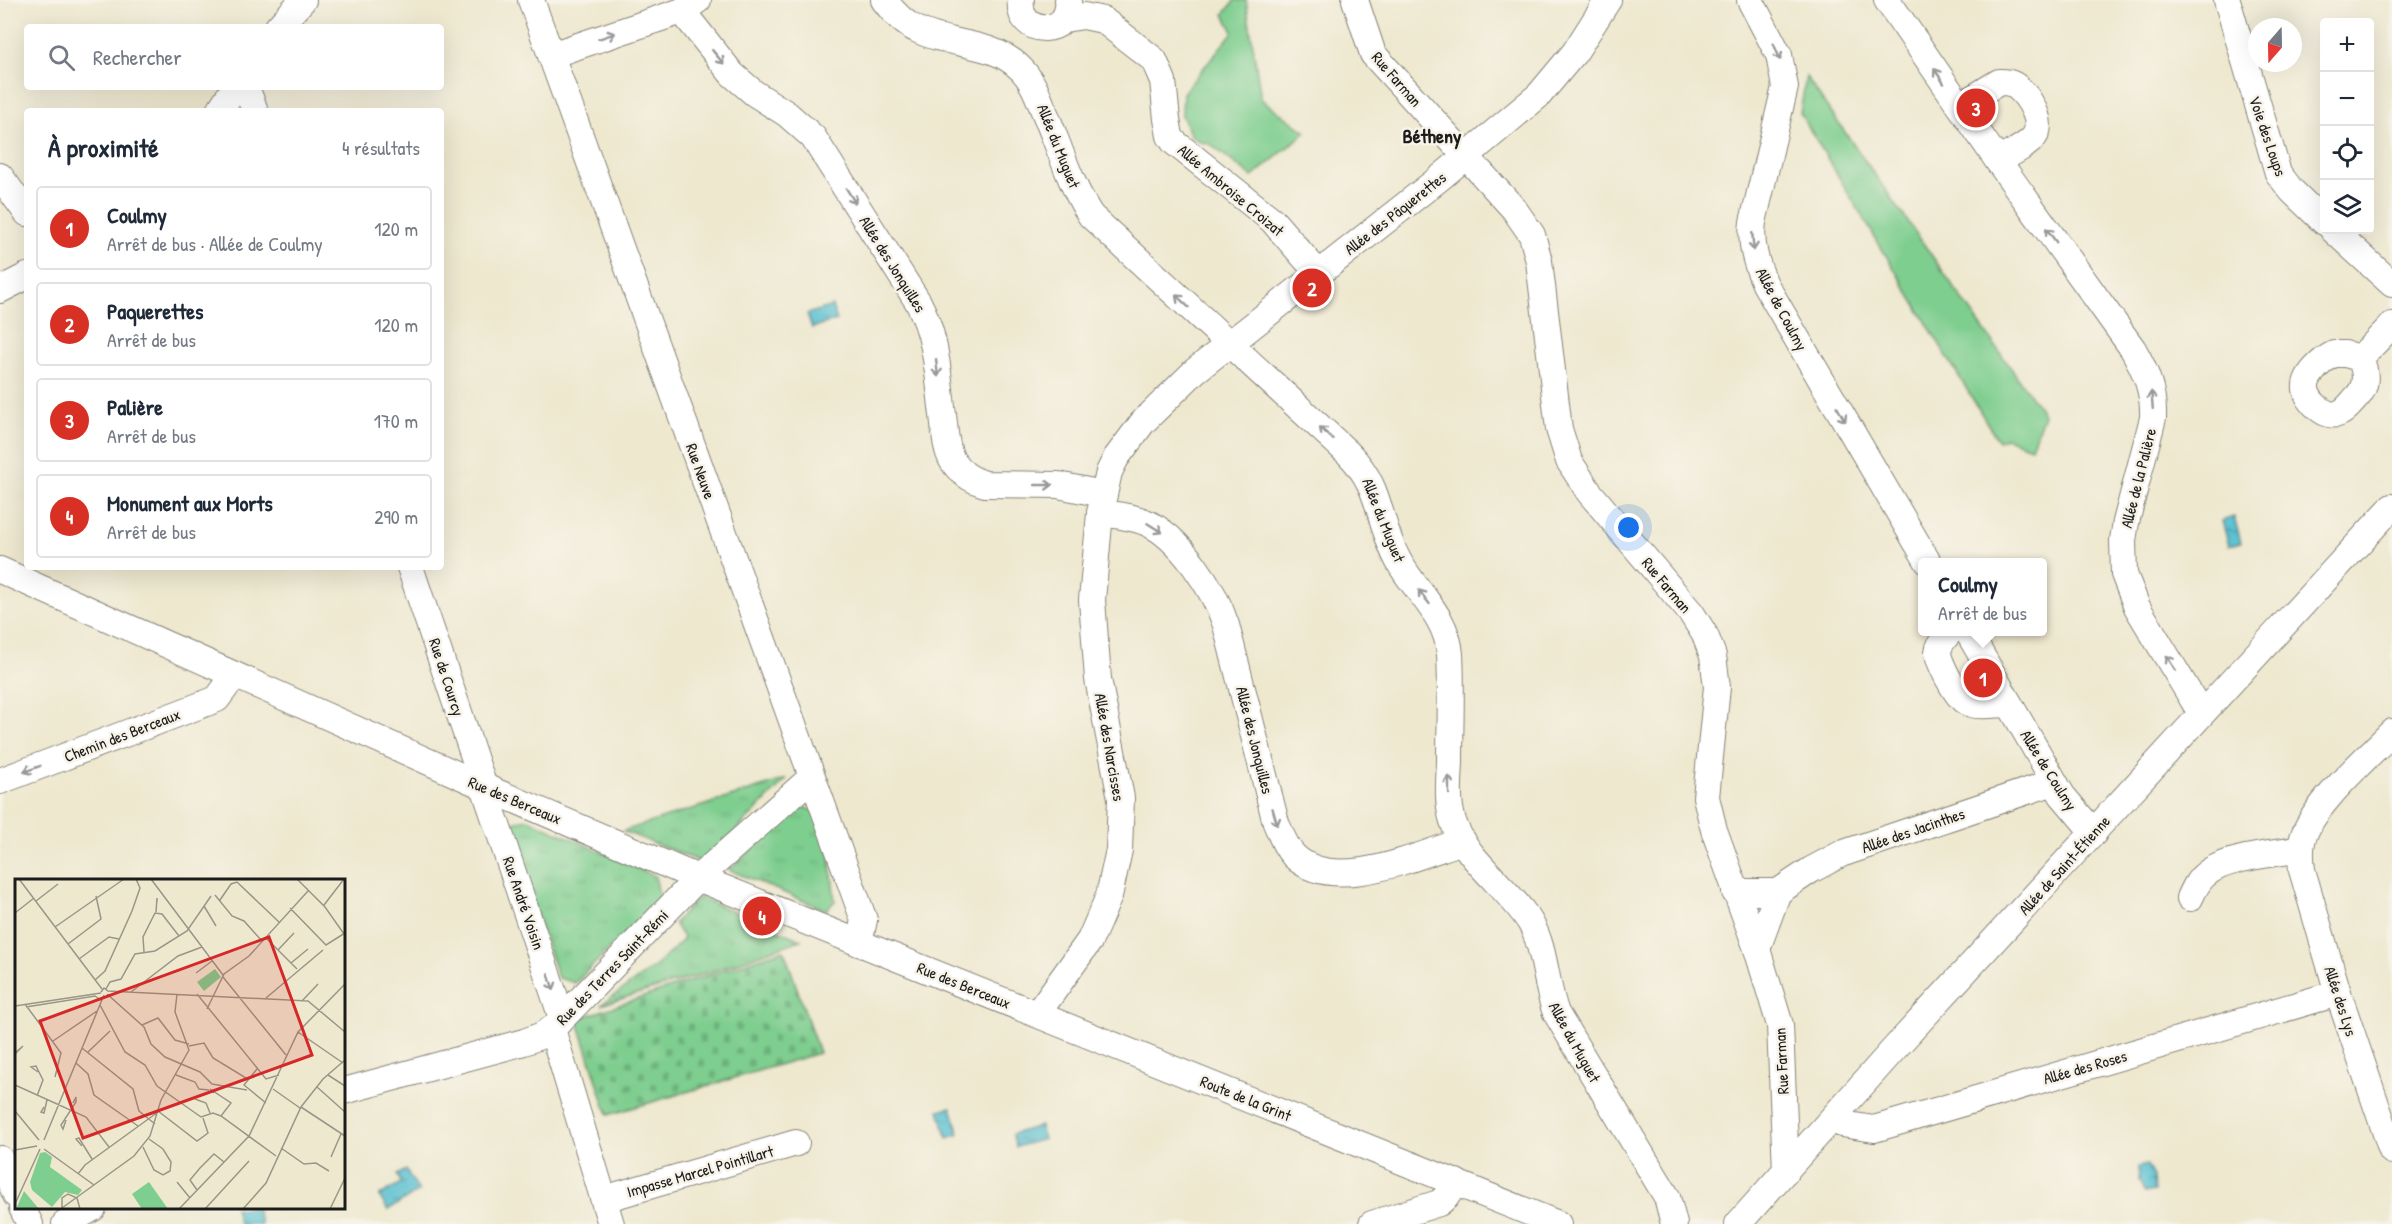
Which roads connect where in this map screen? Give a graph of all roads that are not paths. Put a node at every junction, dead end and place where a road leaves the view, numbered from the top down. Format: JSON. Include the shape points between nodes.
{"nodes":[{"id":1,"x":303,"y":0,"type":"edge"},
{"id":2,"x":531,"y":0,"type":"edge"},
{"id":3,"x":884,"y":0,"type":"edge"},
{"id":4,"x":1021,"y":0,"type":"edge"},
{"id":5,"x":1355,"y":0,"type":"edge"},
{"id":6,"x":1750,"y":0,"type":"edge"},
{"id":7,"x":1887,"y":0,"type":"edge"},
{"id":8,"x":2227,"y":0,"type":"edge"},
{"id":9,"x":1605,"y":1,"type":"edge"},
{"id":10,"x":690,"y":5,"type":"edge"},
{"id":11,"x":1066,"y":9,"type":"edge"},
{"id":12,"x":281,"y":24,"type":"edge"},
{"id":13,"x":551,"y":56,"type":"junction"},
{"id":14,"x":233,"y":90,"type":"edge"},
{"id":15,"x":247,"y":90,"type":"edge"},
{"id":16,"x":1960,"y":106,"type":"junction"},
{"id":17,"x":221,"y":108,"type":"edge"},
{"id":18,"x":254,"y":108,"type":"edge"},
{"id":19,"x":1466,"y":157,"type":"junction"},
{"id":20,"x":1998,"y":161,"type":"junction"},
{"id":21,"x":0,"y":176,"type":"edge"},
{"id":22,"x":24,"y":209,"type":"edge"},
{"id":23,"x":2320,"y":217,"type":"edge"},
{"id":24,"x":2337,"y":234,"type":"edge"},
{"id":25,"x":1318,"y":273,"type":"junction"},
{"id":26,"x":24,"y":278,"type":"edge"},
{"id":27,"x":2392,"y":284,"type":"edge"},
{"id":28,"x":0,"y":290,"type":"edge"},
{"id":29,"x":2392,"y":325,"type":"edge"},
{"id":30,"x":1228,"y":344,"type":"junction"},
{"id":31,"x":2360,"y":358,"type":"dead end"},
{"id":32,"x":1101,"y":503,"type":"junction"},
{"id":33,"x":2392,"y":507,"type":"edge"},
{"id":34,"x":1926,"y":558,"type":"edge"},
{"id":35,"x":0,"y":570,"type":"edge"},
{"id":36,"x":411,"y":570,"type":"edge"},
{"id":37,"x":1947,"y":636,"type":"edge"},
{"id":38,"x":1970,"y":636,"type":"edge"},
{"id":39,"x":234,"y":676,"type":"junction"},
{"id":40,"x":2009,"y":704,"type":"junction"},
{"id":41,"x":2201,"y":713,"type":"junction"},
{"id":42,"x":2392,"y":732,"type":"edge"},
{"id":43,"x":811,"y":778,"type":"junction"},
{"id":44,"x":0,"y":781,"type":"edge"},
{"id":45,"x":2054,"y":782,"type":"junction"},
{"id":46,"x":485,"y":787,"type":"junction"},
{"id":47,"x":2094,"y":833,"type":"junction"},
{"id":48,"x":1463,"y":841,"type":"junction"},
{"id":49,"x":2301,"y":849,"type":"junction"},
{"id":50,"x":698,"y":878,"type":"junction"},
{"id":51,"x":1735,"y":892,"type":"junction"},
{"id":52,"x":1778,"y":892,"type":"junction"},
{"id":53,"x":2190,"y":898,"type":"dead end"},
{"id":54,"x":859,"y":943,"type":"junction"},
{"id":55,"x":1757,"y":949,"type":"junction"},
{"id":56,"x":2338,"y":993,"type":"junction"},
{"id":57,"x":1037,"y":1014,"type":"junction"},
{"id":58,"x":557,"y":1023,"type":"junction"},
{"id":59,"x":345,"y":1091,"type":"edge"},
{"id":60,"x":1832,"y":1120,"type":"junction"},
{"id":61,"x":796,"y":1143,"type":"dead end"},
{"id":62,"x":2392,"y":1151,"type":"edge"},
{"id":63,"x":0,"y":1160,"type":"edge"},
{"id":64,"x":1786,"y":1171,"type":"junction"},
{"id":65,"x":1456,"y":1182,"type":"junction"},
{"id":66,"x":15,"y":1194,"type":"edge"},
{"id":67,"x":604,"y":1199,"type":"junction"},
{"id":68,"x":22,"y":1209,"type":"edge"},
{"id":69,"x":1760,"y":1214,"type":"edge"},
{"id":70,"x":30,"y":1224,"type":"edge"},
{"id":71,"x":611,"y":1224,"type":"edge"},
{"id":72,"x":1372,"y":1224,"type":"edge"},
{"id":73,"x":1558,"y":1224,"type":"edge"},
{"id":74,"x":1674,"y":1224,"type":"edge"},
{"id":75,"x":1738,"y":1224,"type":"edge"}],
"edges":[{"from":1,"to":12,"type":"street"},
{"from":2,"to":13,"type":"street","name":"Rue Neuve"},
{"from":30,"to":3,"type":"street","name":"Allée du Muguet","one_way":true,"via":[[1091,216],[1035,88],[1020,68],[987,49],[917,30]]},
{"from":4,"to":11,"type":"street","name":"Allée Ambroise Croizat","via":[[1023,16],[1038,28],[1057,25]]},
{"from":5,"to":19,"type":"street","name":"Rue Farman","via":[[1373,54]]},
{"from":6,"to":34,"type":"street","name":"Allée de Coulmy","one_way":true,"via":[[1771,36],[1785,77],[1753,222],[1752,243],[1758,267]]},
{"from":16,"to":7,"type":"street","name":"Allée de la Palière","one_way":true},
{"from":8,"to":23,"type":"street","name":"Voie des Loups","via":[[2278,173]]},
{"from":9,"to":19,"type":"street","name":"Allée des Pâquerettes","via":[[1575,52],[1551,82]]},
{"from":13,"to":10,"type":"street","one_way":true},
{"from":10,"to":32,"type":"street","name":"Allée des Jonquilles","one_way":true,"via":[[732,74],[813,137],[918,302],[934,343],[946,444],[959,470],[985,484],[1058,485]]},
{"from":11,"to":25,"type":"street","name":"Allée Ambroise Croizat","via":[[1103,20],[1154,60],[1163,81],[1174,142],[1272,220]]},
{"from":13,"to":43,"type":"street","name":"Rue Neuve"},
{"from":14,"to":17,"type":"street"},
{"from":15,"to":18,"type":"street"},
{"from":16,"to":20,"type":"street","name":"Allée de la Palière"},
{"from":16,"to":20,"type":"street","via":[[1999,82],[2006,82],[2017,86],[2036,112],[2039,121],[2034,136]]},
{"from":19,"to":25,"type":"street","name":"Allée des Pâquerettes"},
{"from":19,"to":51,"type":"street","name":"Rue Farman","via":[[1524,221],[1536,248],[1559,429],[1569,461],[1589,492],[1692,614],[1710,645],[1717,687],[1706,797]]},
{"from":41,"to":20,"type":"street","name":"Allée de la Palière","one_way":true,"via":[[2137,607],[2124,574],[2126,522],[2153,418],[2148,377],[2133,349]]},
{"from":21,"to":22,"type":"street"},
{"from":24,"to":27,"type":"street"},
{"from":25,"to":30,"type":"street","name":"Allée des Pâquerettes"},
{"from":26,"to":28,"type":"street"},
{"from":29,"to":31,"type":"street"},
{"from":30,"to":32,"type":"street","name":"Allée des Pâquerettes","via":[[1166,396],[1143,422],[1116,458]]},
{"from":48,"to":30,"type":"street","name":"Allée du Muguet","one_way":true,"via":[[1450,810],[1450,668],[1445,630],[1398,560],[1365,472]]},
{"from":32,"to":48,"type":"street","name":"Allée des Jonquilles","one_way":true,"via":[[1163,532],[1215,597],[1226,625],[1276,823],[1295,856],[1310,866],[1350,873]]},
{"from":32,"to":57,"type":"street","name":"Allée des Narcisses","via":[[1093,622],[1098,679],[1121,798],[1119,850],[1109,896],[1090,940]]},
{"from":33,"to":41,"type":"street","name":"Allée de Saint-Étienne"},
{"from":35,"to":39,"type":"street","name":"Rue des Berceaux"},
{"from":36,"to":46,"type":"street","name":"Rue de Courcy"},
{"from":37,"to":40,"type":"street","via":[[1938,652],[1958,696],[1973,704]]},
{"from":38,"to":40,"type":"street","name":"Allée de Coulmy"},
{"from":39,"to":44,"type":"street","name":"Chemin des Berceaux","one_way":true,"via":[[217,699]]},
{"from":39,"to":46,"type":"street","name":"Rue des Berceaux"},
{"from":40,"to":45,"type":"street","name":"Allée de Coulmy"},
{"from":41,"to":47,"type":"street","name":"Allée de Saint-Étienne"},
{"from":42,"to":49,"type":"street","name":"Allée des Lys","via":[[2325,802],[2305,831]]},
{"from":43,"to":50,"type":"street","name":"Rue des Terres Saint-Rémi"},
{"from":43,"to":54,"type":"street","name":"Rue Neuve","via":[[864,920]]},
{"from":45,"to":47,"type":"street","name":"Allée de Coulmy"},
{"from":45,"to":52,"type":"street","name":"Allée des Jacinthes","via":[[1841,854]]},
{"from":46,"to":50,"type":"street","name":"Rue des Berceaux"},
{"from":46,"to":58,"type":"street","name":"Rue André Voisin","one_way":true},
{"from":47,"to":60,"type":"street","name":"Allée de Saint-Étienne"},
{"from":48,"to":74,"type":"street","name":"Allée du Muguet","via":[[1530,922],[1556,1013],[1667,1197]]},
{"from":49,"to":53,"type":"street","via":[[2229,863],[2208,872]]},
{"from":49,"to":56,"type":"street","name":"Allée des Lys","via":[[2302,870]]},
{"from":50,"to":54,"type":"street","name":"Rue des Berceaux"},
{"from":50,"to":58,"type":"street","name":"Rue des Terres Saint-Rémi"},
{"from":51,"to":52,"type":"street"},
{"from":51,"to":55,"type":"street","name":"Rue Farman"},
{"from":52,"to":55,"type":"street"},
{"from":54,"to":57,"type":"street","name":"Rue des Berceaux"},
{"from":55,"to":64,"type":"street","name":"Rue Farman","via":[[1780,1025]]},
{"from":56,"to":60,"type":"street","name":"Allée des Roses","via":[[1874,1129]]},
{"from":56,"to":62,"type":"street","name":"Allée des Lys"},
{"from":57,"to":65,"type":"street","name":"Route de la Grint"},
{"from":58,"to":59,"type":"street","name":"Rue des Terres Saint-Rémi","via":[[524,1042]]},
{"from":58,"to":67,"type":"street","name":"Rue André Voisin"},
{"from":60,"to":64,"type":"street","name":"Allée de Saint-Étienne"},
{"from":61,"to":67,"type":"street","name":"Impasse Marcel Pointillart"},
{"from":63,"to":66,"type":"street"},
{"from":64,"to":69,"type":"street","name":"Allée de Saint-Étienne"},
{"from":65,"to":72,"type":"street","via":[[1446,1197],[1431,1207]]},
{"from":65,"to":73,"type":"street","name":"Route de la Grint"},
{"from":67,"to":71,"type":"street","name":"Rue André Voisin"},
{"from":68,"to":70,"type":"street"},
{"from":69,"to":75,"type":"street","name":"Allée de Saint-Étienne"}]}
